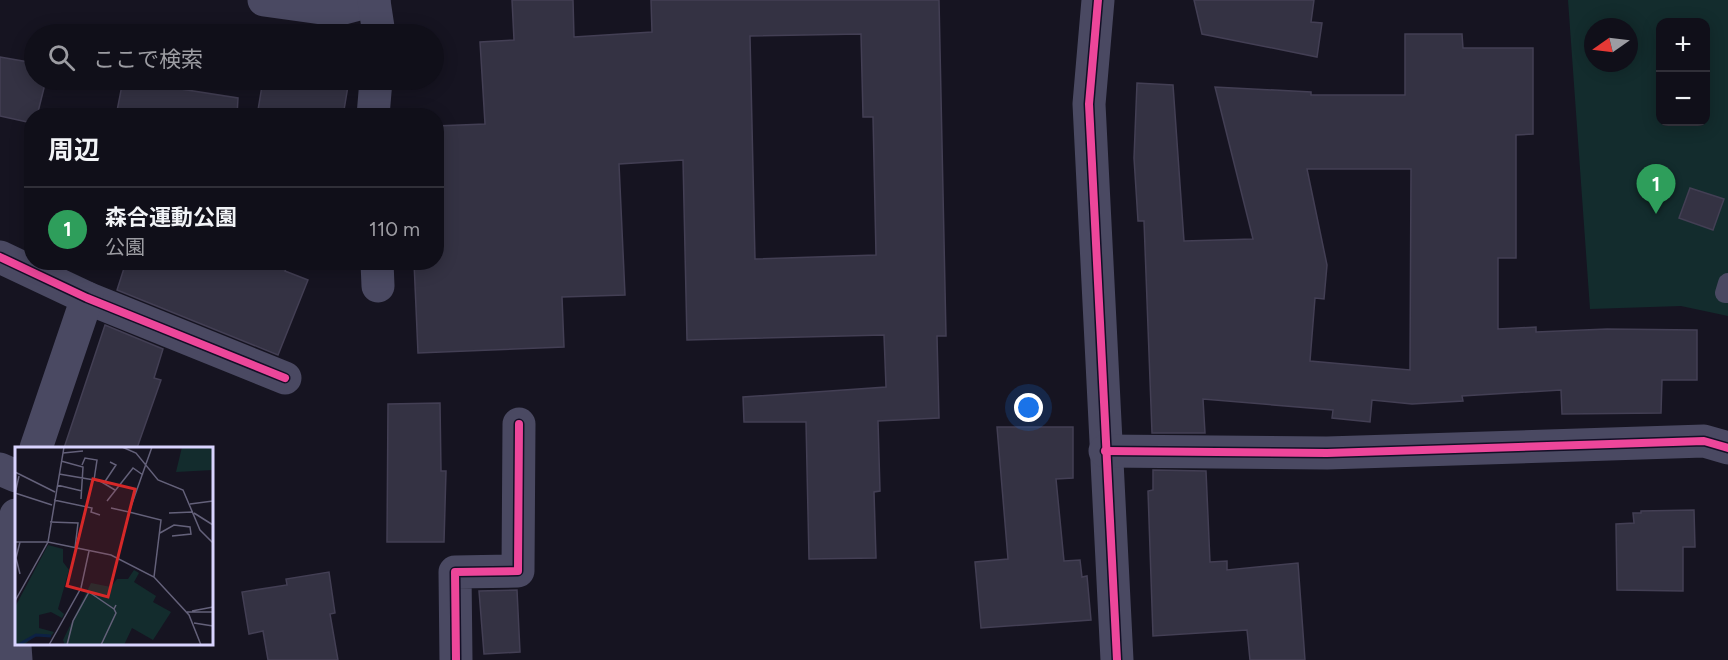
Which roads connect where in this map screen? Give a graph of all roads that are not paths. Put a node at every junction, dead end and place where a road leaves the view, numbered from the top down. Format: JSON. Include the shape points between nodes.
{"nodes":[{"id":1,"x":264,"y":0,"type":"edge"},
{"id":2,"x":374,"y":0,"type":"edge"},
{"id":3,"x":1098,"y":0,"type":"edge"},
{"id":4,"x":378,"y":24,"type":"edge"},
{"id":5,"x":375,"y":90,"type":"edge"},
{"id":6,"x":374,"y":108,"type":"edge"},
{"id":7,"x":0,"y":257,"type":"edge"},
{"id":8,"x":24,"y":268,"type":"edge"},
{"id":9,"x":28,"y":270,"type":"edge"},
{"id":10,"x":1728,"y":283,"type":"edge"},
{"id":11,"x":1728,"y":293,"type":"edge"},
{"id":12,"x":87,"y":298,"type":"junction"},
{"id":13,"x":285,"y":378,"type":"dead end"},
{"id":14,"x":519,"y":424,"type":"dead end"},
{"id":15,"x":36,"y":447,"type":"edge"},
{"id":16,"x":1728,"y":448,"type":"edge"},
{"id":17,"x":1105,"y":451,"type":"junction"},
{"id":18,"x":0,"y":469,"type":"edge"},
{"id":19,"x":15,"y":476,"type":"edge"},
{"id":20,"x":15,"y":519,"type":"edge"},
{"id":21,"x":10,"y":648,"type":"edge"},
{"id":22,"x":456,"y":660,"type":"edge"},
{"id":23,"x":1117,"y":660,"type":"edge"}],
"edges":[{"from":1,"to":2,"type":"street","via":[[336,10]]},
{"from":2,"to":4,"type":"street"},
{"from":3,"to":17,"type":"street","via":[[1089,104]]},
{"from":5,"to":6,"type":"street"},
{"from":7,"to":8,"type":"street"},
{"from":9,"to":12,"type":"street"},
{"from":10,"to":11,"type":"lane"},
{"from":12,"to":13,"type":"street"},
{"from":12,"to":15,"type":"street"},
{"from":14,"to":22,"type":"street","via":[[518,571],[454,572]]},
{"from":16,"to":17,"type":"street","via":[[1704,441],[1327,453]]},
{"from":17,"to":23,"type":"street"},
{"from":18,"to":19,"type":"street"},
{"from":20,"to":21,"type":"street","via":[[8,550]]}]}
